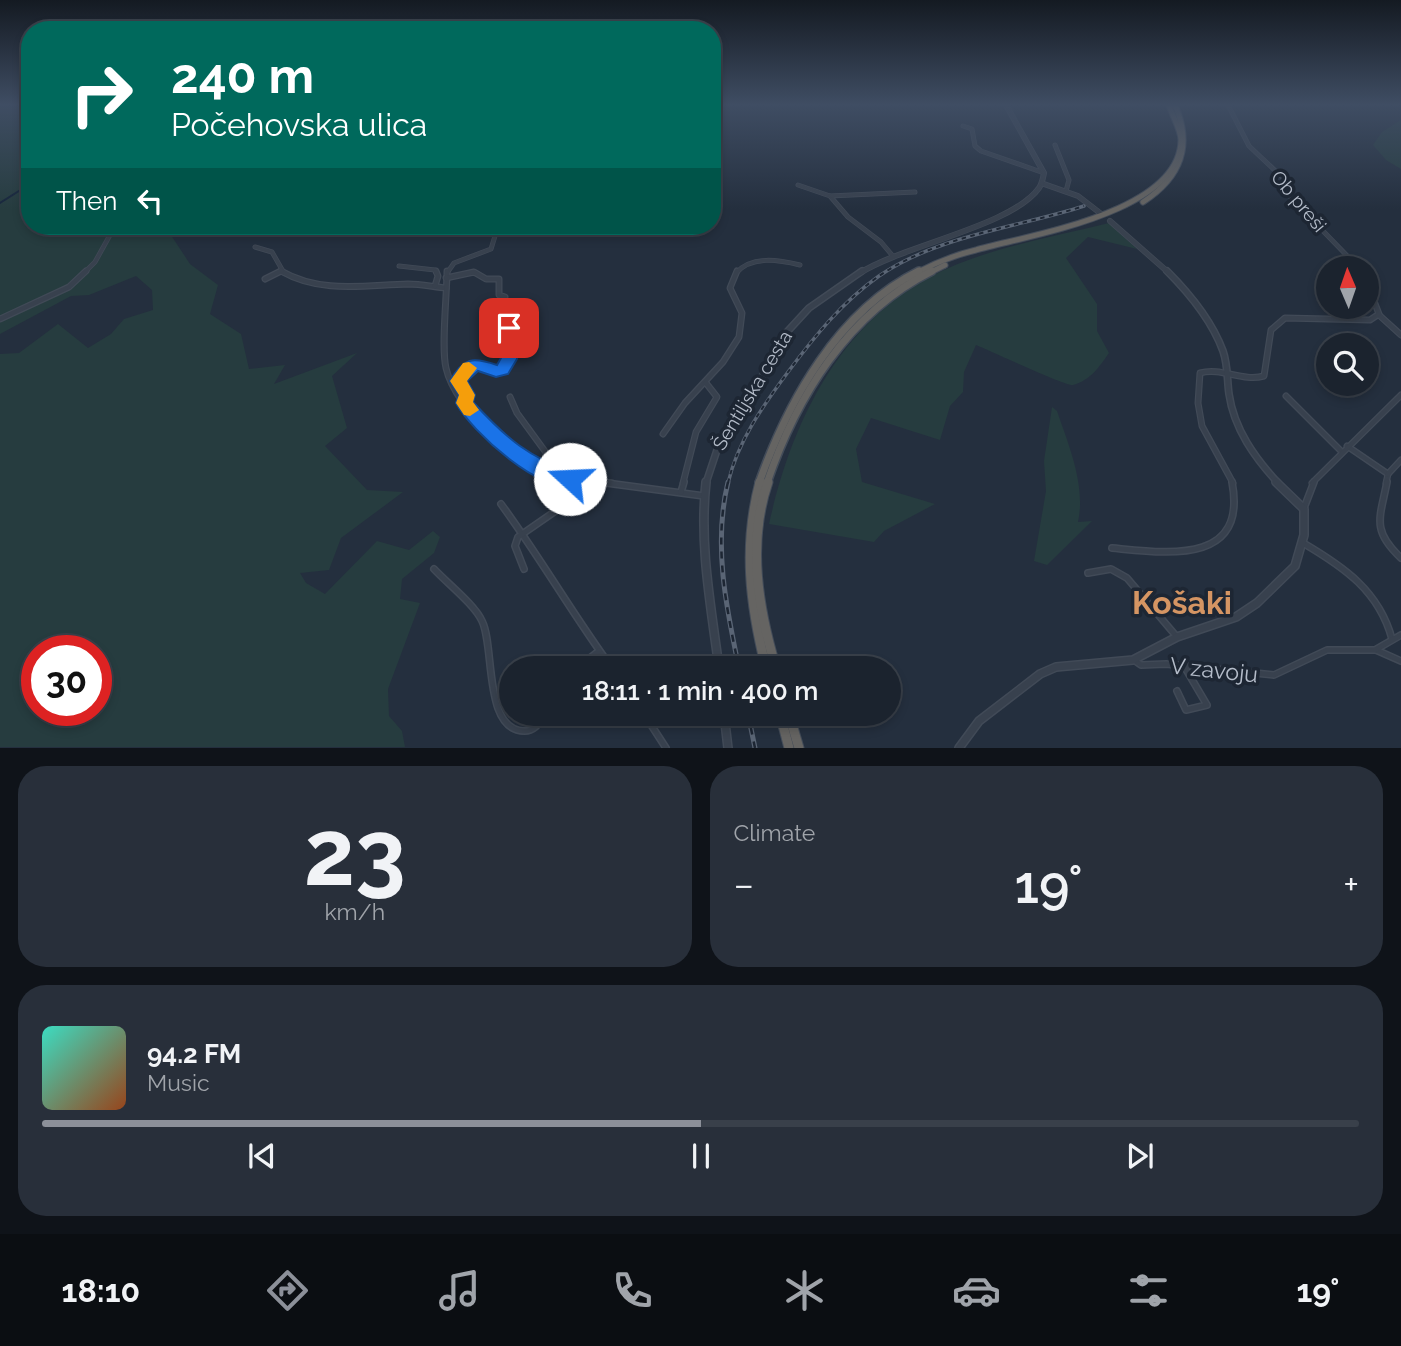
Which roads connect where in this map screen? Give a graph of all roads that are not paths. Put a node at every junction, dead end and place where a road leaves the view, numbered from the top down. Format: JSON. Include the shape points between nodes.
{"nodes":[{"id":1,"x":975,"y":140,"type":"edge"},
{"id":2,"x":1026,"y":140,"type":"edge"},
{"id":3,"x":1178,"y":140,"type":"edge"},
{"id":4,"x":1184,"y":140,"type":"edge"},
{"id":5,"x":1246,"y":140,"type":"edge"},
{"id":6,"x":1055,"y":145,"type":"dead end"},
{"id":7,"x":1044,"y":173,"type":"junction"},
{"id":8,"x":1044,"y":184,"type":"junction"},
{"id":9,"x":798,"y":185,"type":"dead end"},
{"id":10,"x":1066,"y":191,"type":"junction"},
{"id":11,"x":915,"y":192,"type":"dead end"},
{"id":12,"x":830,"y":196,"type":"junction"},
{"id":13,"x":1100,"y":213,"type":"dead end"},
{"id":14,"x":1110,"y":220,"type":"dead end"},
{"id":15,"x":110,"y":235,"type":"edge"},
{"id":16,"x":495,"y":235,"type":"edge"},
{"id":17,"x":255,"y":247,"type":"dead end"},
{"id":18,"x":892,"y":255,"type":"junction"},
{"id":19,"x":1347,"y":256,"type":"edge"},
{"id":20,"x":800,"y":265,"type":"dead end"},
{"id":21,"x":399,"y":266,"type":"dead end"},
{"id":22,"x":281,"y":271,"type":"junction"},
{"id":23,"x":446,"y":278,"type":"junction"},
{"id":24,"x":265,"y":279,"type":"dead end"},
{"id":25,"x":440,"y":286,"type":"junction"},
{"id":26,"x":505,"y":297,"type":"dead end"},
{"id":27,"x":513,"y":315,"type":"dead end"},
{"id":28,"x":1379,"y":315,"type":"edge"},
{"id":29,"x":0,"y":319,"type":"edge"},
{"id":30,"x":1365,"y":319,"type":"edge"},
{"id":31,"x":1401,"y":335,"type":"edge"},
{"id":32,"x":1229,"y":374,"type":"junction"},
{"id":33,"x":706,"y":383,"type":"junction"},
{"id":34,"x":1401,"y":395,"type":"edge"},
{"id":35,"x":1286,"y":396,"type":"dead end"},
{"id":36,"x":510,"y":397,"type":"dead end"},
{"id":37,"x":464,"y":403,"type":"junction"},
{"id":38,"x":663,"y":434,"type":"dead end"},
{"id":39,"x":1347,"y":446,"type":"junction"},
{"id":40,"x":1342,"y":452,"type":"junction"},
{"id":41,"x":597,"y":460,"type":"dead end"},
{"id":42,"x":1401,"y":460,"type":"edge"},
{"id":43,"x":553,"y":462,"type":"junction"},
{"id":44,"x":1388,"y":474,"type":"junction"},
{"id":45,"x":557,"y":476,"type":"junction"},
{"id":46,"x":580,"y":481,"type":"junction"},
{"id":47,"x":681,"y":492,"type":"junction"},
{"id":48,"x":704,"y":496,"type":"junction"},
{"id":49,"x":501,"y":504,"type":"dead end"},
{"id":50,"x":1304,"y":509,"type":"junction"},
{"id":51,"x":522,"y":533,"type":"junction"},
{"id":52,"x":1303,"y":543,"type":"junction"},
{"id":53,"x":1112,"y":548,"type":"dead end"},
{"id":54,"x":1401,"y":558,"type":"edge"},
{"id":55,"x":434,"y":569,"type":"dead end"},
{"id":56,"x":524,"y":569,"type":"dead end"},
{"id":57,"x":1088,"y":573,"type":"dead end"},
{"id":58,"x":1401,"y":635,"type":"edge"},
{"id":59,"x":1177,"y":637,"type":"junction"},
{"id":60,"x":1392,"y":639,"type":"junction"},
{"id":61,"x":1376,"y":650,"type":"junction"},
{"id":62,"x":599,"y":651,"type":"junction"},
{"id":63,"x":593,"y":656,"type":"edge"},
{"id":64,"x":603,"y":656,"type":"edge"},
{"id":65,"x":718,"y":656,"type":"edge"},
{"id":66,"x":763,"y":656,"type":"edge"},
{"id":67,"x":773,"y":656,"type":"edge"},
{"id":68,"x":1133,"y":660,"type":"junction"},
{"id":69,"x":1401,"y":662,"type":"edge"},
{"id":70,"x":1183,"y":665,"type":"junction"},
{"id":71,"x":1177,"y":691,"type":"dead end"},
{"id":72,"x":499,"y":706,"type":"edge"},
{"id":73,"x":511,"y":726,"type":"edge"},
{"id":74,"x":537,"y":726,"type":"edge"},
{"id":75,"x":652,"y":726,"type":"edge"},
{"id":76,"x":725,"y":726,"type":"edge"},
{"id":77,"x":783,"y":726,"type":"edge"},
{"id":78,"x":793,"y":726,"type":"edge"},
{"id":79,"x":666,"y":747,"type":"edge"},
{"id":80,"x":728,"y":747,"type":"edge"},
{"id":81,"x":789,"y":747,"type":"edge"},
{"id":82,"x":799,"y":747,"type":"edge"},
{"id":83,"x":959,"y":747,"type":"edge"}],
"edges":[{"from":1,"to":7,"type":"street","via":[[978,149]]},
{"from":2,"to":7,"type":"street"},
{"from":3,"to":66,"type":"highway","via":[[1178,155],[1157,187],[1141,198],[1110,213],[973,250],[922,270],[868,305],[838,337],[779,429],[752,507],[748,572]]},
{"from":4,"to":67,"type":"highway","via":[[1183,160],[1170,181],[1150,198],[1097,222],[977,253],[926,274],[873,309],[845,340],[787,435],[764,491],[757,569]]},
{"from":5,"to":19,"type":"street","name":"Ob preši","via":[[1284,179],[1291,198]]},
{"from":6,"to":10,"type":"street","via":[[1069,180]]},
{"from":7,"to":8,"type":"street"},
{"from":8,"to":10,"type":"street"},
{"from":8,"to":18,"type":"street","name":"Šentiljska cesta","via":[[1038,194],[1017,207]]},
{"from":9,"to":12,"type":"street"},
{"from":10,"to":13,"type":"street"},
{"from":11,"to":12,"type":"street"},
{"from":12,"to":18,"type":"street"},
{"from":14,"to":32,"type":"street","via":[[1156,259],[1192,299],[1222,348]]},
{"from":15,"to":29,"type":"street","via":[[95,262],[69,287]]},
{"from":16,"to":23,"type":"street","via":[[491,249],[454,263]]},
{"from":17,"to":22,"type":"street","via":[[272,252]]},
{"from":18,"to":48,"type":"street","name":"Šentiljska cesta","via":[[809,308],[786,330],[718,444]]},
{"from":20,"to":33,"type":"street","via":[[756,261],[734,274],[730,288],[742,313],[742,325]]},
{"from":21,"to":25,"type":"street","via":[[435,270]]},
{"from":22,"to":24,"type":"street"},
{"from":22,"to":25,"type":"street","via":[[295,279],[350,289]]},
{"from":23,"to":25,"type":"street"},
{"from":23,"to":26,"type":"street","via":[[474,272],[486,279],[499,279],[499,295]]},
{"from":25,"to":37,"type":"street","via":[[444,357]]},
{"from":27,"to":37,"type":"street","via":[[509,359],[496,371],[482,364],[467,369],[458,381],[467,395]]},
{"from":28,"to":31,"type":"street"},
{"from":30,"to":32,"type":"street","via":[[1286,318],[1270,332],[1264,376],[1253,379]]},
{"from":32,"to":50,"type":"street","via":[[1233,409],[1249,445]]},
{"from":32,"to":53,"type":"street","via":[[1207,371],[1199,376],[1200,422],[1236,493],[1226,535],[1211,548],[1175,552]]},
{"from":33,"to":38,"type":"street"},
{"from":33,"to":47,"type":"street","via":[[717,397],[696,432]]},
{"from":34,"to":39,"type":"street"},
{"from":35,"to":40,"type":"street"},
{"from":36,"to":43,"type":"street"},
{"from":37,"to":45,"type":"street","via":[[497,440]]},
{"from":39,"to":40,"type":"street"},
{"from":39,"to":44,"type":"street"},
{"from":40,"to":50,"type":"street","via":[[1311,485]]},
{"from":41,"to":43,"type":"street","via":[[566,453]]},
{"from":42,"to":44,"type":"street"},
{"from":43,"to":45,"type":"street"},
{"from":44,"to":54,"type":"street","via":[[1378,526],[1389,548]]},
{"from":45,"to":46,"type":"street"},
{"from":46,"to":47,"type":"street"},
{"from":46,"to":51,"type":"street","via":[[570,501]]},
{"from":47,"to":48,"type":"street"},
{"from":48,"to":65,"type":"street","name":"Šentiljska cesta"},
{"from":49,"to":51,"type":"street"},
{"from":50,"to":52,"type":"street"},
{"from":51,"to":56,"type":"street","via":[[515,546]]},
{"from":51,"to":62,"type":"street"},
{"from":52,"to":59,"type":"street","via":[[1287,576],[1257,603],[1220,624]]},
{"from":52,"to":60,"type":"street","via":[[1336,561],[1360,582],[1385,618]]},
{"from":55,"to":72,"type":"street","via":[[482,620],[491,686]]},
{"from":57,"to":59,"type":"street","via":[[1111,569],[1127,578]]},
{"from":58,"to":60,"type":"street"},
{"from":59,"to":68,"type":"street"},
{"from":60,"to":61,"type":"street"},
{"from":61,"to":69,"type":"street","name":"V zavoju"},
{"from":61,"to":70,"type":"street","name":"V zavoju","via":[[1327,650],[1274,675]]},
{"from":62,"to":63,"type":"street"},
{"from":62,"to":64,"type":"street"},
{"from":68,"to":70,"type":"street","name":"V zavoju","via":[[1141,665]]},
{"from":68,"to":83,"type":"street","via":[[1056,667],[1040,674],[979,721]]},
{"from":70,"to":71,"type":"street","via":[[1207,705],[1186,710]]},
{"from":73,"to":74,"type":"street","via":[[526,731]]},
{"from":75,"to":79,"type":"street"},
{"from":76,"to":80,"type":"street"},
{"from":77,"to":81,"type":"highway"},
{"from":78,"to":82,"type":"highway"}]}
